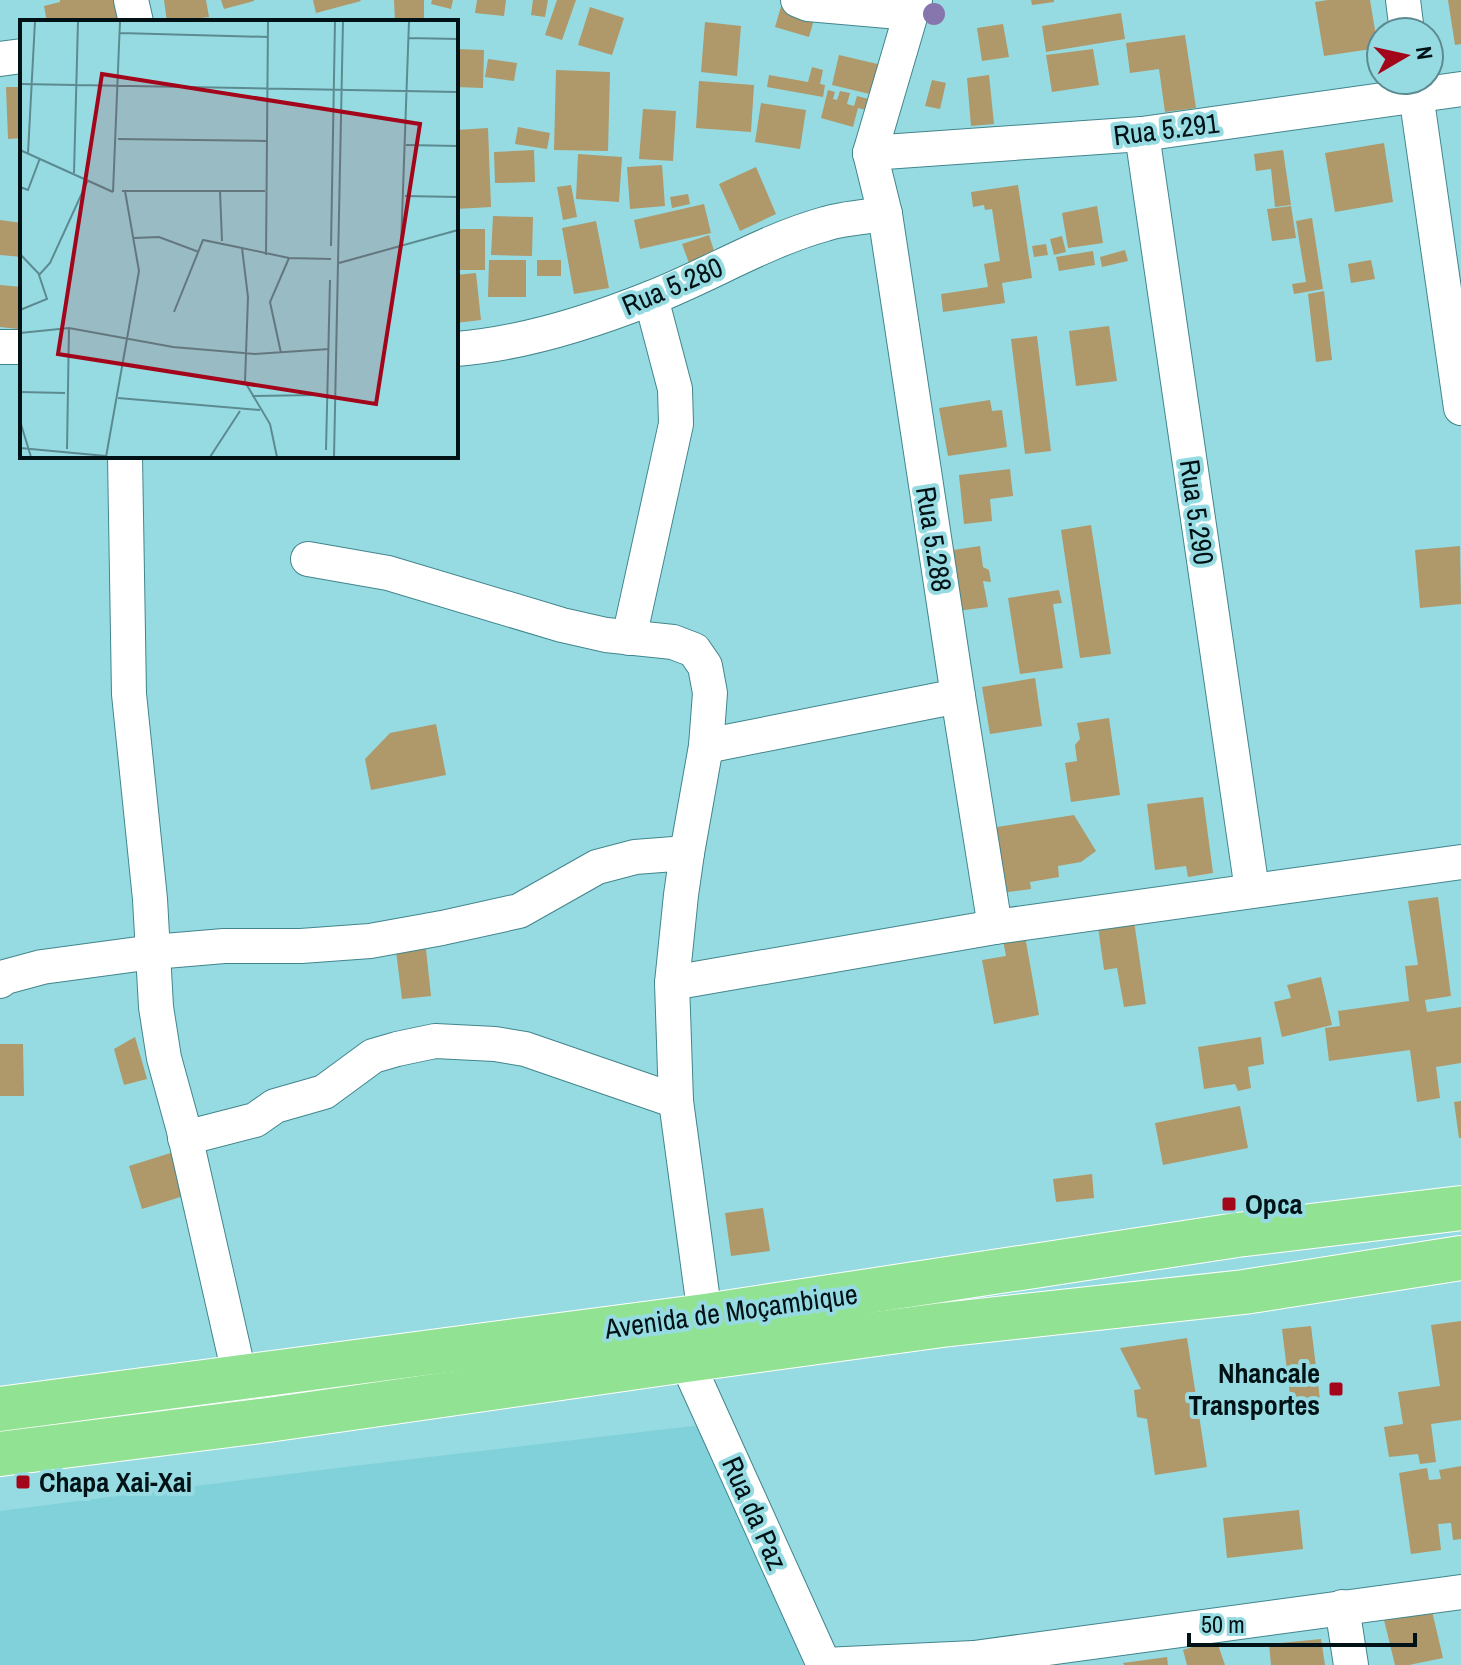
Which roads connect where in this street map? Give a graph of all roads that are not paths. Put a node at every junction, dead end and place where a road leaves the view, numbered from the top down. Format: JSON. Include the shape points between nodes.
{"nodes":[{"id":1,"x":131,"y":0,"type":"edge"},
{"id":2,"x":798,"y":0,"type":"edge"},
{"id":3,"x":913,"y":6,"type":"edge"},
{"id":4,"x":136,"y":20,"type":"edge"},
{"id":5,"x":20,"y":56,"type":"edge"},
{"id":6,"x":0,"y":59,"type":"edge"},
{"id":7,"x":1368,"y":96,"type":"edge"},
{"id":8,"x":1416,"y":96,"type":"edge"},
{"id":9,"x":1142,"y":134,"type":"junction"},
{"id":10,"x":870,"y":153,"type":"junction"},
{"id":11,"x":885,"y":214,"type":"junction"},
{"id":12,"x":651,"y":298,"type":"junction"},
{"id":13,"x":458,"y":349,"type":"edge"},
{"id":14,"x":1461,"y":408,"type":"edge"},
{"id":15,"x":125,"y":458,"type":"edge"},
{"id":16,"x":308,"y":559,"type":"dead end"},
{"id":17,"x":629,"y":638,"type":"junction"},
{"id":18,"x":958,"y":696,"type":"junction"},
{"id":19,"x":706,"y":746,"type":"junction"},
{"id":20,"x":687,"y":853,"type":"junction"},
{"id":21,"x":1461,"y":862,"type":"edge"},
{"id":22,"x":1252,"y":890,"type":"junction"},
{"id":23,"x":995,"y":927,"type":"junction"},
{"id":24,"x":153,"y":952,"type":"junction"},
{"id":25,"x":0,"y":981,"type":"edge"},
{"id":26,"x":672,"y":983,"type":"junction"},
{"id":27,"x":676,"y":1101,"type":"junction"},
{"id":28,"x":185,"y":1138,"type":"junction"},
{"id":29,"x":1461,"y":1208,"type":"edge"},
{"id":30,"x":1461,"y":1258,"type":"edge"},
{"id":31,"x":705,"y":1316,"type":"junction"},
{"id":32,"x":686,"y":1360,"type":"junction"},
{"id":33,"x":240,"y":1378,"type":"junction"},
{"id":34,"x":0,"y":1409,"type":"edge"},
{"id":35,"x":2,"y":1454,"type":"edge"},
{"id":36,"x":1461,"y":1592,"type":"edge"},
{"id":37,"x":1342,"y":1607,"type":"junction"},
{"id":38,"x":1086,"y":1654,"type":"edge"},
{"id":39,"x":824,"y":1665,"type":"edge"},
{"id":40,"x":1351,"y":1665,"type":"edge"}],
"edges":[{"from":1,"to":4,"type":"street"},
{"from":2,"to":3,"type":"street"},
{"from":3,"to":10,"type":"street"},
{"from":5,"to":6,"type":"street"},
{"from":7,"to":9,"type":"street","name":"Rua 5.291"},
{"from":8,"to":14,"type":"street"},
{"from":9,"to":10,"type":"street","name":"Rua 5.291"},
{"from":9,"to":22,"type":"street","name":"Rua 5.290"},
{"from":10,"to":11,"type":"street","name":"Rua 5.288"},
{"from":11,"to":12,"type":"street","name":"Rua 5.280","via":[[828,223],[782,238]]},
{"from":11,"to":18,"type":"street","name":"Rua 5.288"},
{"from":12,"to":13,"type":"street","name":"Rua 5.280","via":[[572,325]]},
{"from":12,"to":17,"type":"street","via":[[675,389],[676,424]]},
{"from":15,"to":24,"type":"street","via":[[129,694]]},
{"from":16,"to":17,"type":"street","via":[[388,573],[562,625]]},
{"from":17,"to":19,"type":"street","via":[[673,642],[694,650],[705,666],[710,693]]},
{"from":18,"to":19,"type":"street"},
{"from":18,"to":23,"type":"street","name":"Rua 5.288"},
{"from":19,"to":20,"type":"street"},
{"from":20,"to":24,"type":"street","via":[[635,857],[597,867],[519,911],[442,928],[370,941]]},
{"from":20,"to":26,"type":"street"},
{"from":21,"to":22,"type":"street"},
{"from":22,"to":23,"type":"street"},
{"from":23,"to":26,"type":"street"},
{"from":24,"to":25,"type":"street","via":[[42,967]]},
{"from":24,"to":28,"type":"street","via":[[164,1058]]},
{"from":26,"to":27,"type":"street"},
{"from":27,"to":28,"type":"street","via":[[525,1049],[435,1041],[373,1056],[324,1092],[275,1106],[255,1120]]},
{"from":27,"to":31,"type":"street"},
{"from":28,"to":33,"type":"street"},
{"from":29,"to":31,"type":"highway","name":"Avenida de Moçambique","via":[[1237,1235]]},
{"from":30,"to":32,"type":"highway","name":"Avenida de Moçambique","via":[[1244,1292]]},
{"from":31,"to":33,"type":"highway","name":"Avenida de Moçambique"},
{"from":32,"to":35,"type":"highway","name":"Avenida de Moçambique"},
{"from":32,"to":39,"type":"street","name":"Rua da Paz"},
{"from":33,"to":34,"type":"highway","name":"Avenida de Moçambique"},
{"from":36,"to":37,"type":"street"},
{"from":37,"to":38,"type":"street"},
{"from":37,"to":40,"type":"street"},
{"from":38,"to":39,"type":"street"}]}
